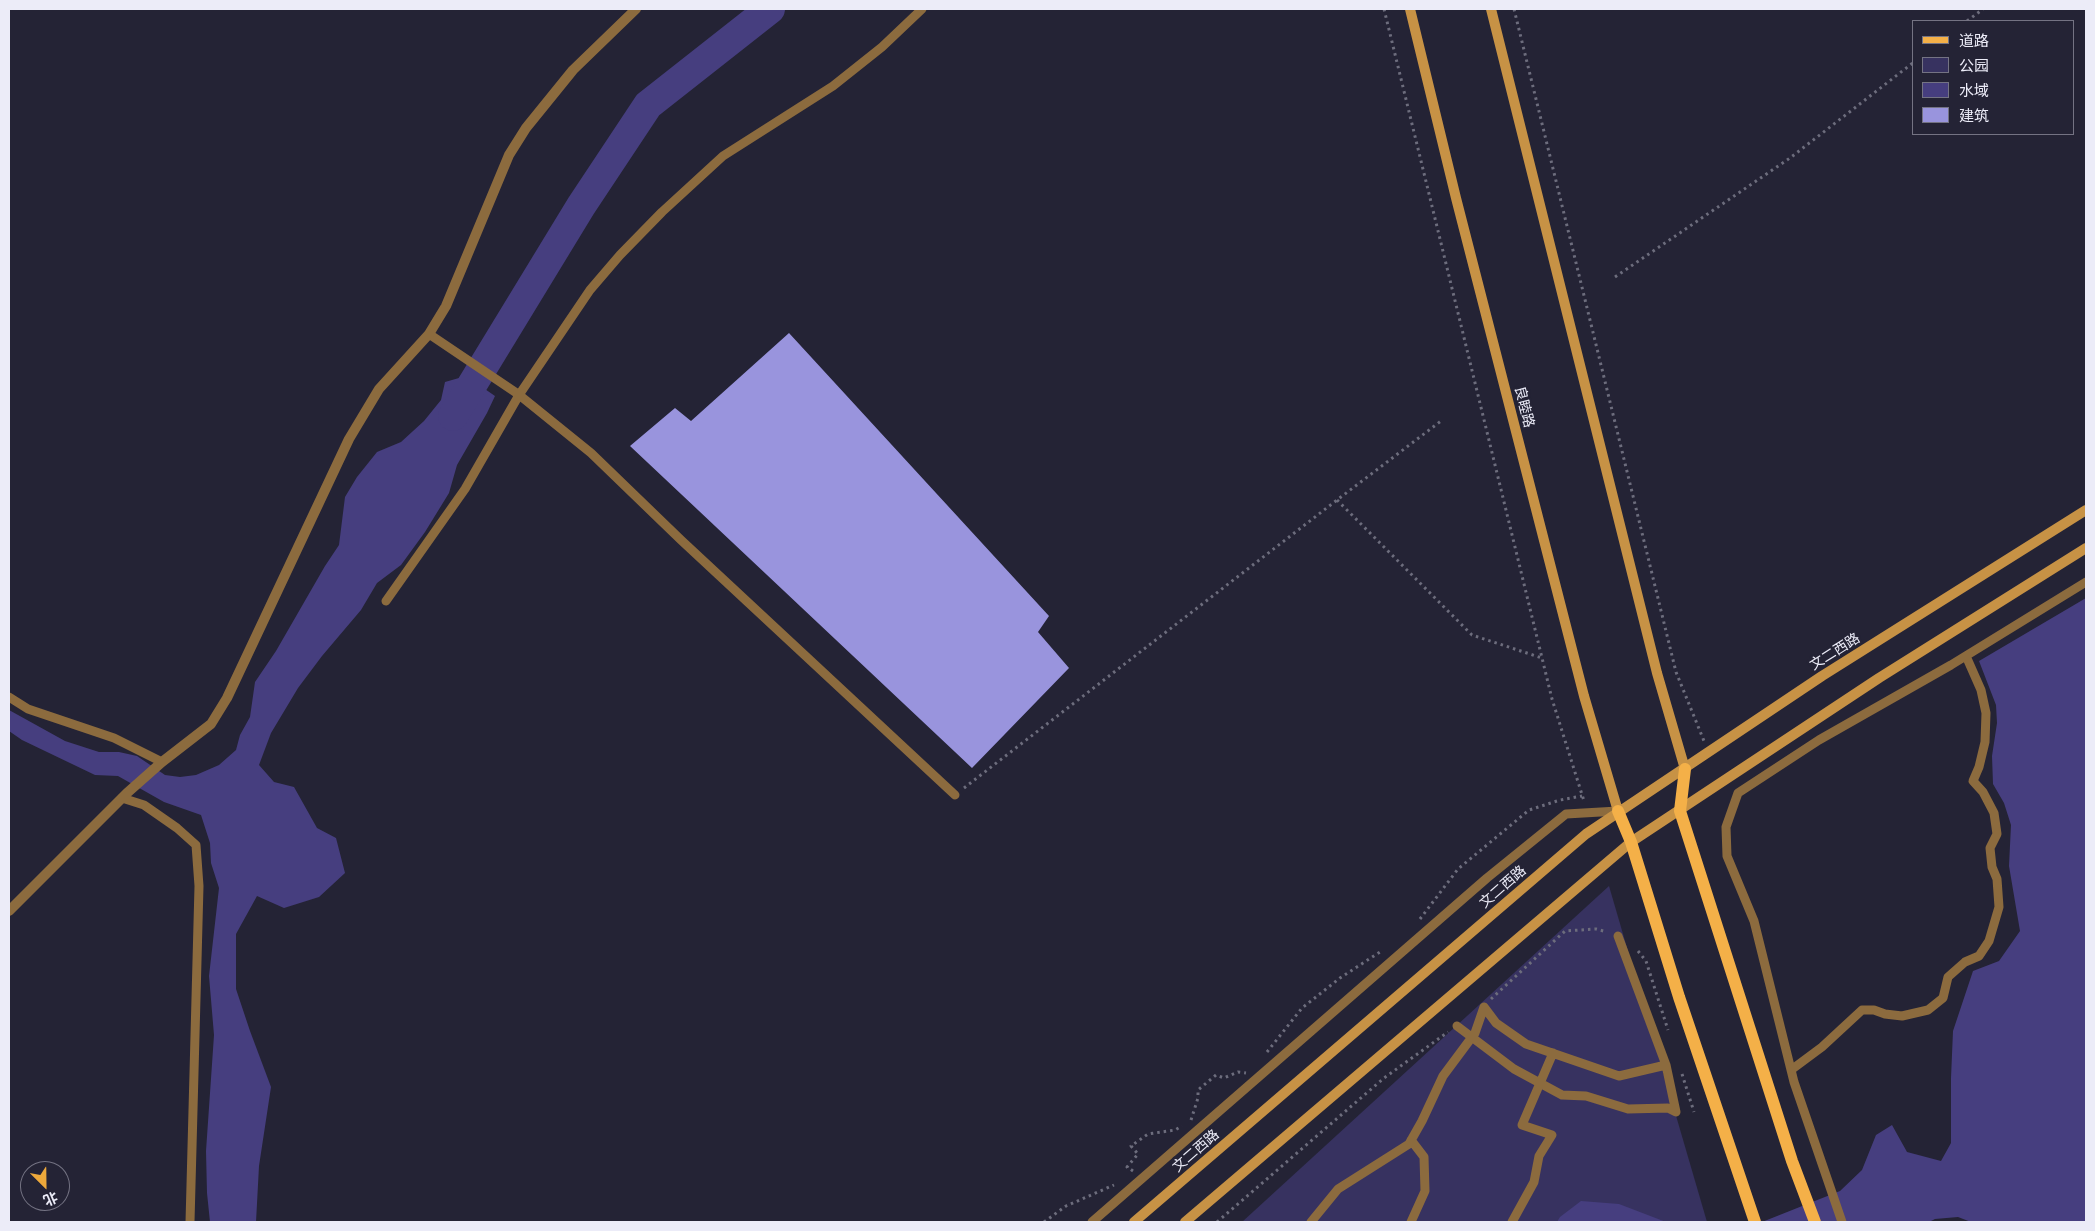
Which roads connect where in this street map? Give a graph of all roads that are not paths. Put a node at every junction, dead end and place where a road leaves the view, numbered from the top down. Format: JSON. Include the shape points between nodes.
{"nodes":[{"id":1,"x":636,"y":9,"type":"edge"},
{"id":2,"x":922,"y":9,"type":"edge"},
{"id":3,"x":1410,"y":9,"type":"edge"},
{"id":4,"x":1491,"y":9,"type":"edge"},
{"id":5,"x":430,"y":335,"type":"junction"},
{"id":6,"x":519,"y":395,"type":"junction"},
{"id":7,"x":2086,"y":510,"type":"edge"},
{"id":8,"x":2086,"y":548,"type":"edge"},
{"id":9,"x":2086,"y":582,"type":"edge"},
{"id":10,"x":386,"y":601,"type":"dead end"},
{"id":11,"x":1966,"y":656,"type":"junction"},
{"id":12,"x":9,"y":698,"type":"edge"},
{"id":13,"x":162,"y":762,"type":"junction"},
{"id":14,"x":1685,"y":769,"type":"junction"},
{"id":15,"x":955,"y":795,"type":"road end"},
{"id":16,"x":124,"y":796,"type":"junction"},
{"id":17,"x":1618,"y":811,"type":"junction"},
{"id":18,"x":1680,"y":811,"type":"junction"},
{"id":19,"x":1631,"y":842,"type":"junction"},
{"id":20,"x":9,"y":911,"type":"edge"},
{"id":21,"x":1618,"y":936,"type":"dead end"},
{"id":22,"x":1457,"y":1026,"type":"dead end"},
{"id":23,"x":1472,"y":1037,"type":"junction"},
{"id":24,"x":1553,"y":1053,"type":"junction"},
{"id":25,"x":1666,"y":1065,"type":"junction"},
{"id":26,"x":1791,"y":1070,"type":"junction"},
{"id":27,"x":1540,"y":1083,"type":"junction"},
{"id":28,"x":1411,"y":1140,"type":"junction"},
{"id":29,"x":1754,"y":1219,"type":"edge"},
{"id":30,"x":190,"y":1222,"type":"edge"},
{"id":31,"x":1092,"y":1222,"type":"edge"},
{"id":32,"x":1134,"y":1222,"type":"edge"},
{"id":33,"x":1185,"y":1222,"type":"edge"},
{"id":34,"x":1311,"y":1222,"type":"edge"},
{"id":35,"x":1411,"y":1222,"type":"edge"},
{"id":36,"x":1512,"y":1222,"type":"edge"},
{"id":37,"x":1815,"y":1222,"type":"edge"},
{"id":38,"x":1842,"y":1222,"type":"edge"}],
"edges":[{"from":1,"to":5,"type":"street","via":[[573,70],[526,128],[509,155],[446,306]]},
{"from":2,"to":6,"type":"lane","via":[[882,47],[833,86],[722,156],[662,212],[590,290]]},
{"from":3,"to":17,"type":"main road","name":"良睦路","via":[[1576,667]]},
{"from":4,"to":14,"type":"main road","via":[[1657,673]]},
{"from":5,"to":6,"type":"lane"},
{"from":5,"to":13,"type":"street","via":[[379,389],[349,439],[227,698],[211,724]]},
{"from":6,"to":10,"type":"lane","via":[[465,489]]},
{"from":6,"to":15,"type":"lane","via":[[591,453]]},
{"from":7,"to":14,"type":"main road","name":"文二西路","via":[[1822,676]]},
{"from":8,"to":18,"type":"main road","via":[[1936,642]]},
{"from":9,"to":11,"type":"lane"},
{"from":11,"to":26,"type":"lane","via":[[1818,740],[1738,793],[1726,827],[1727,856],[1754,921]]},
{"from":11,"to":26,"type":"lane","via":[[1981,690],[1986,713],[1985,742],[1972,781],[1984,792],[1994,814],[1997,834],[1990,848],[1999,907],[1989,941],[1978,956],[1964,962],[1948,977],[1943,998],[1928,1010],[1902,1016],[1862,1010]]},
{"from":12,"to":13,"type":"lane","via":[[28,709],[114,738]]},
{"from":13,"to":16,"type":"street"},
{"from":14,"to":17,"type":"main road","name":"文二西路"},
{"from":14,"to":18,"type":"main road"},
{"from":16,"to":20,"type":"street"},
{"from":16,"to":30,"type":"lane","via":[[144,805],[196,845],[199,886]]},
{"from":17,"to":19,"type":"main road"},
{"from":17,"to":31,"type":"lane","via":[[1566,814],[1487,878]]},
{"from":17,"to":32,"type":"main road","name":"文二西路","via":[[1586,834]]},
{"from":18,"to":19,"type":"main road"},
{"from":18,"to":37,"type":"main road"},
{"from":19,"to":29,"type":"main road"},
{"from":19,"to":33,"type":"main road"},
{"from":21,"to":25,"type":"lane"},
{"from":22,"to":23,"type":"lane"},
{"from":23,"to":24,"type":"lane","via":[[1484,1007],[1496,1023],[1526,1044]]},
{"from":23,"to":27,"type":"lane","via":[[1514,1069]]},
{"from":23,"to":28,"type":"lane","via":[[1443,1076]]},
{"from":24,"to":25,"type":"lane","via":[[1619,1076]]},
{"from":24,"to":27,"type":"lane"},
{"from":25,"to":27,"type":"lane","via":[[1676,1112],[1668,1108],[1628,1109],[1586,1096],[1562,1095]]},
{"from":26,"to":38,"type":"lane"},
{"from":27,"to":36,"type":"lane","via":[[1522,1125],[1552,1135],[1539,1156],[1534,1182]]},
{"from":28,"to":34,"type":"lane","via":[[1338,1189]]},
{"from":28,"to":35,"type":"lane","via":[[1424,1156],[1426,1191]]}]}
